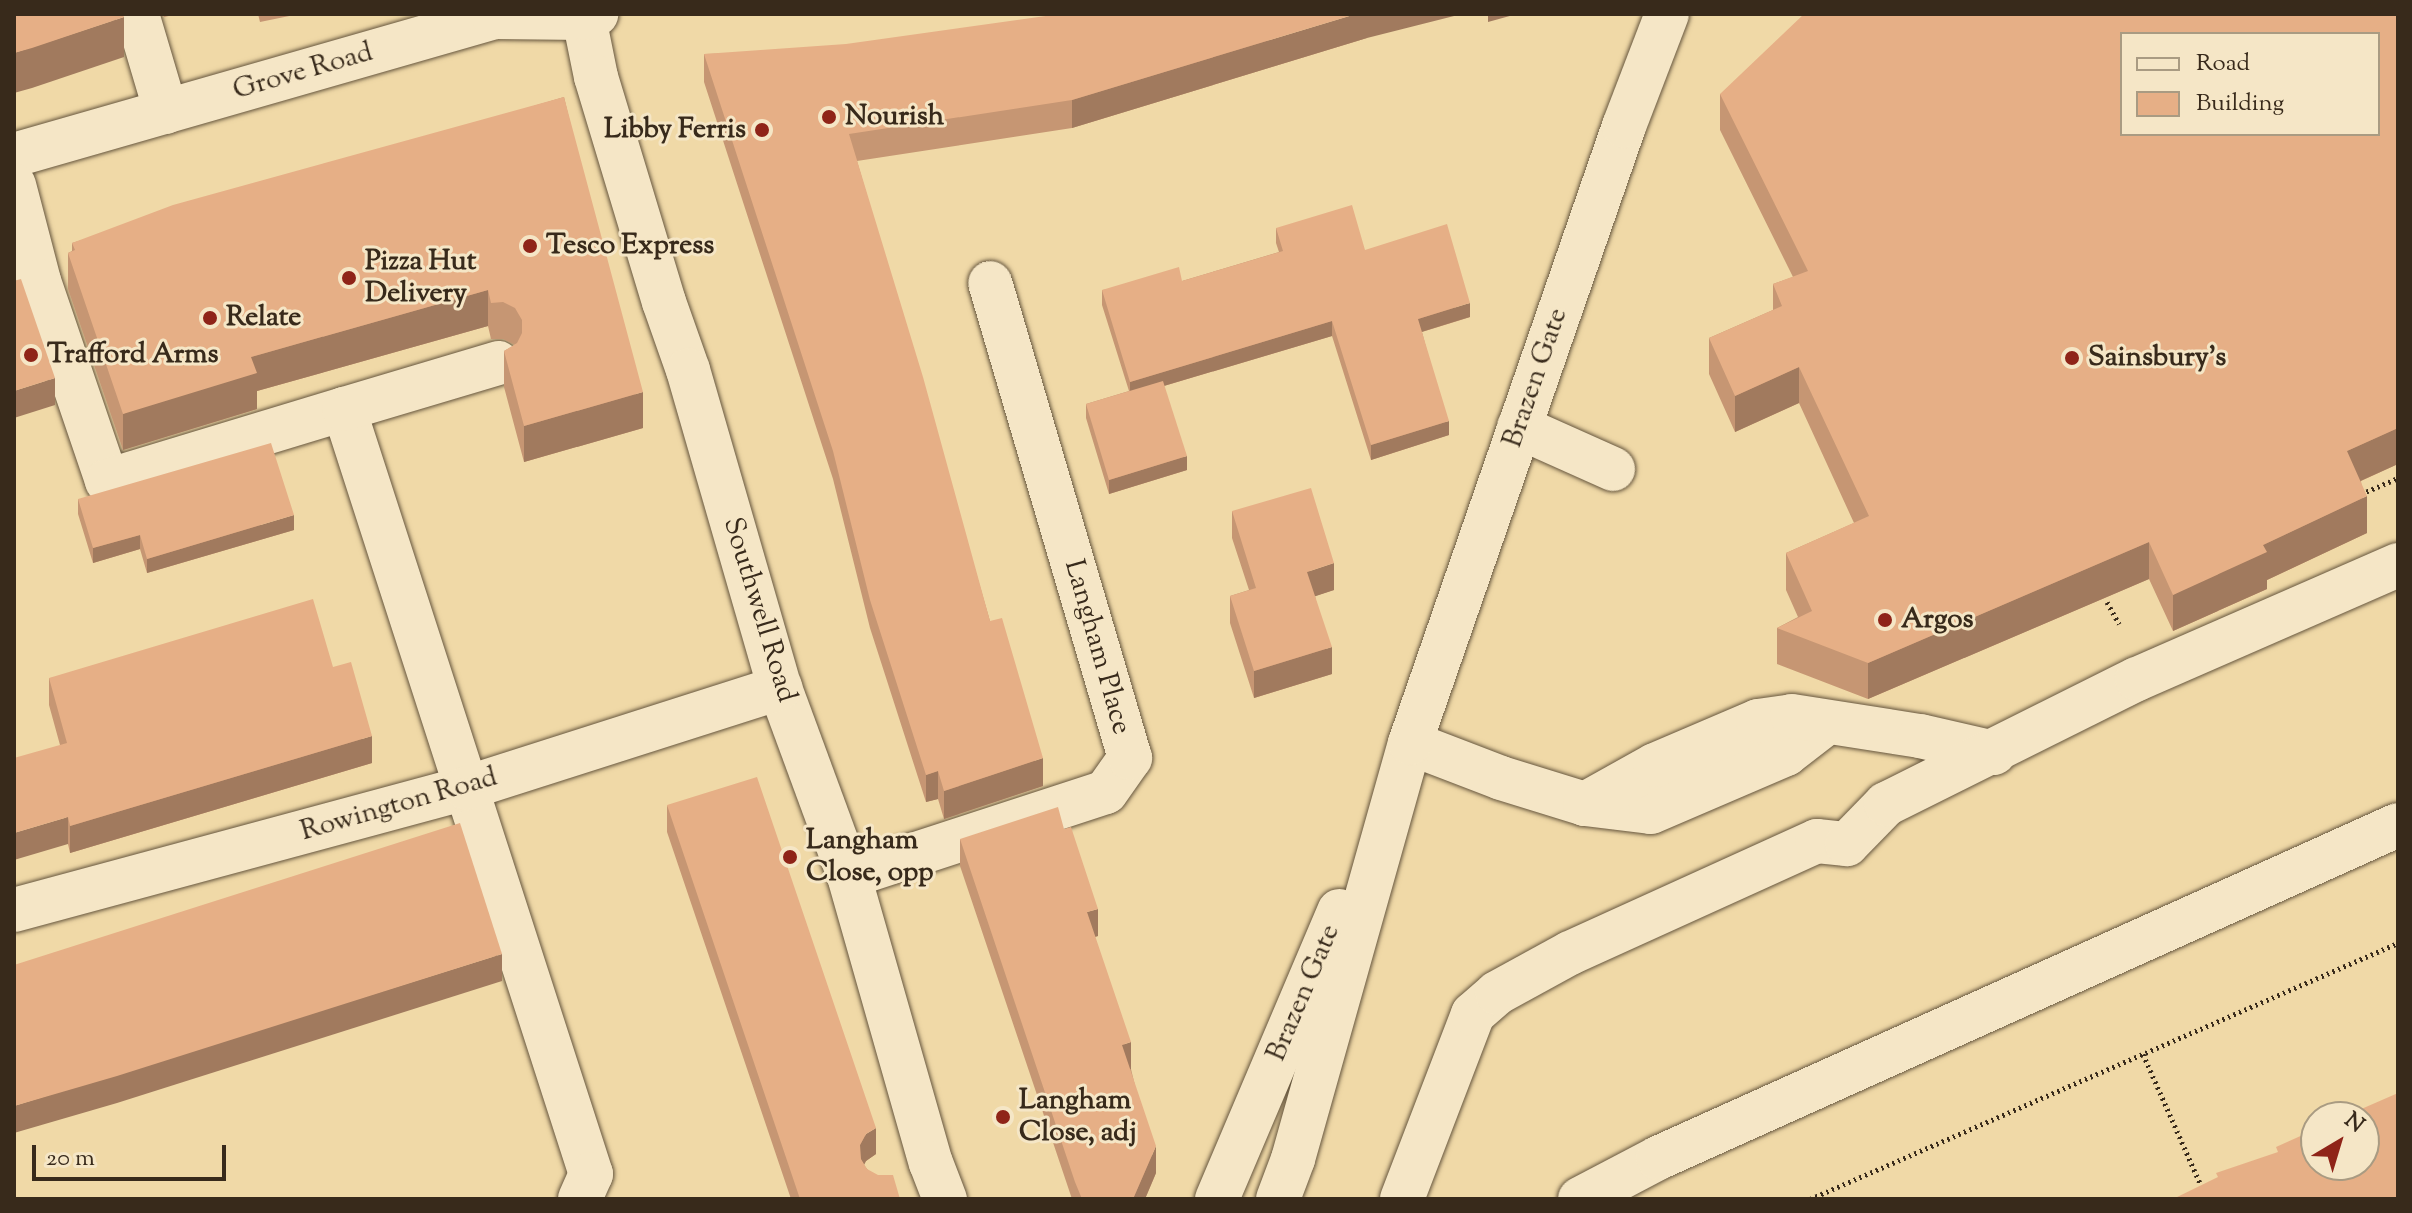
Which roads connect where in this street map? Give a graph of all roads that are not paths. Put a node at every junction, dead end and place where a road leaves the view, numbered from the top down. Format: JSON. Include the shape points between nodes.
{"nodes":[{"id":1,"x":137,"y":14,"type":"edge"},
{"id":2,"x":1667,"y":14,"type":"edge"},
{"id":3,"x":590,"y":16,"type":"edge"},
{"id":4,"x":166,"y":112,"type":"junction"},
{"id":5,"x":14,"y":155,"type":"edge"},
{"id":6,"x":14,"y":185,"type":"edge"},
{"id":7,"x":990,"y":283,"type":"dead end"},
{"id":8,"x":498,"y":363,"type":"dead end"},
{"id":9,"x":344,"y":409,"type":"junction"},
{"id":10,"x":1519,"y":427,"type":"junction"},
{"id":11,"x":1613,"y":469,"type":"dead end"},
{"id":12,"x":2398,"y":565,"type":"edge"},
{"id":13,"x":780,"y":688,"type":"junction"},
{"id":14,"x":1410,"y":743,"type":"junction"},
{"id":15,"x":1994,"y":753,"type":"junction"},
{"id":16,"x":466,"y":788,"type":"junction"},
{"id":17,"x":2398,"y":825,"type":"edge"},
{"id":18,"x":849,"y":876,"type":"junction"},
{"id":19,"x":14,"y":910,"type":"edge"},
{"id":20,"x":924,"y":1179,"type":"edge"},
{"id":21,"x":580,"y":1199,"type":"edge"},
{"id":22,"x":1217,"y":1199,"type":"edge"},
{"id":23,"x":1278,"y":1199,"type":"edge"},
{"id":24,"x":1402,"y":1199,"type":"edge"},
{"id":25,"x":1580,"y":1199,"type":"edge"}],
"edges":[{"from":1,"to":4,"type":"street"},
{"from":2,"to":10,"type":"street","name":"Brazen Gate"},
{"from":3,"to":4,"type":"street","name":"Grove Road","via":[[494,17]]},
{"from":3,"to":13,"type":"street","name":"Southwell Road","via":[[596,77]]},
{"from":4,"to":5,"type":"street","name":"Grove Road"},
{"from":6,"to":9,"type":"street","via":[[39,281],[107,481]]},
{"from":7,"to":18,"type":"street","name":"Langham Place","via":[[1130,758],[1106,792]]},
{"from":8,"to":9,"type":"street"},
{"from":9,"to":16,"type":"street"},
{"from":10,"to":11,"type":"street"},
{"from":10,"to":14,"type":"street","name":"Brazen Gate"},
{"from":12,"to":15,"type":"street","via":[[2137,679]]},
{"from":13,"to":16,"type":"street","name":"Rowington Road"},
{"from":13,"to":18,"type":"street","name":"Southwell Road"},
{"from":14,"to":15,"type":"street","via":[[1585,804],[1655,765],[1758,721],[1792,716]]},
{"from":14,"to":22,"type":"street","name":"Brazen Gate"},
{"from":14,"to":23,"type":"street","name":"Brazen Gate"},
{"from":15,"to":24,"type":"street","via":[[1886,804],[1847,844],[1817,841],[1570,953],[1497,993],[1473,1014]]},
{"from":16,"to":19,"type":"street","name":"Rowington Road"},
{"from":16,"to":21,"type":"street","via":[[591,1174]]},
{"from":17,"to":25,"type":"street","via":[[1658,1158]]},
{"from":18,"to":20,"type":"street","name":"Southwell Road"}]}
